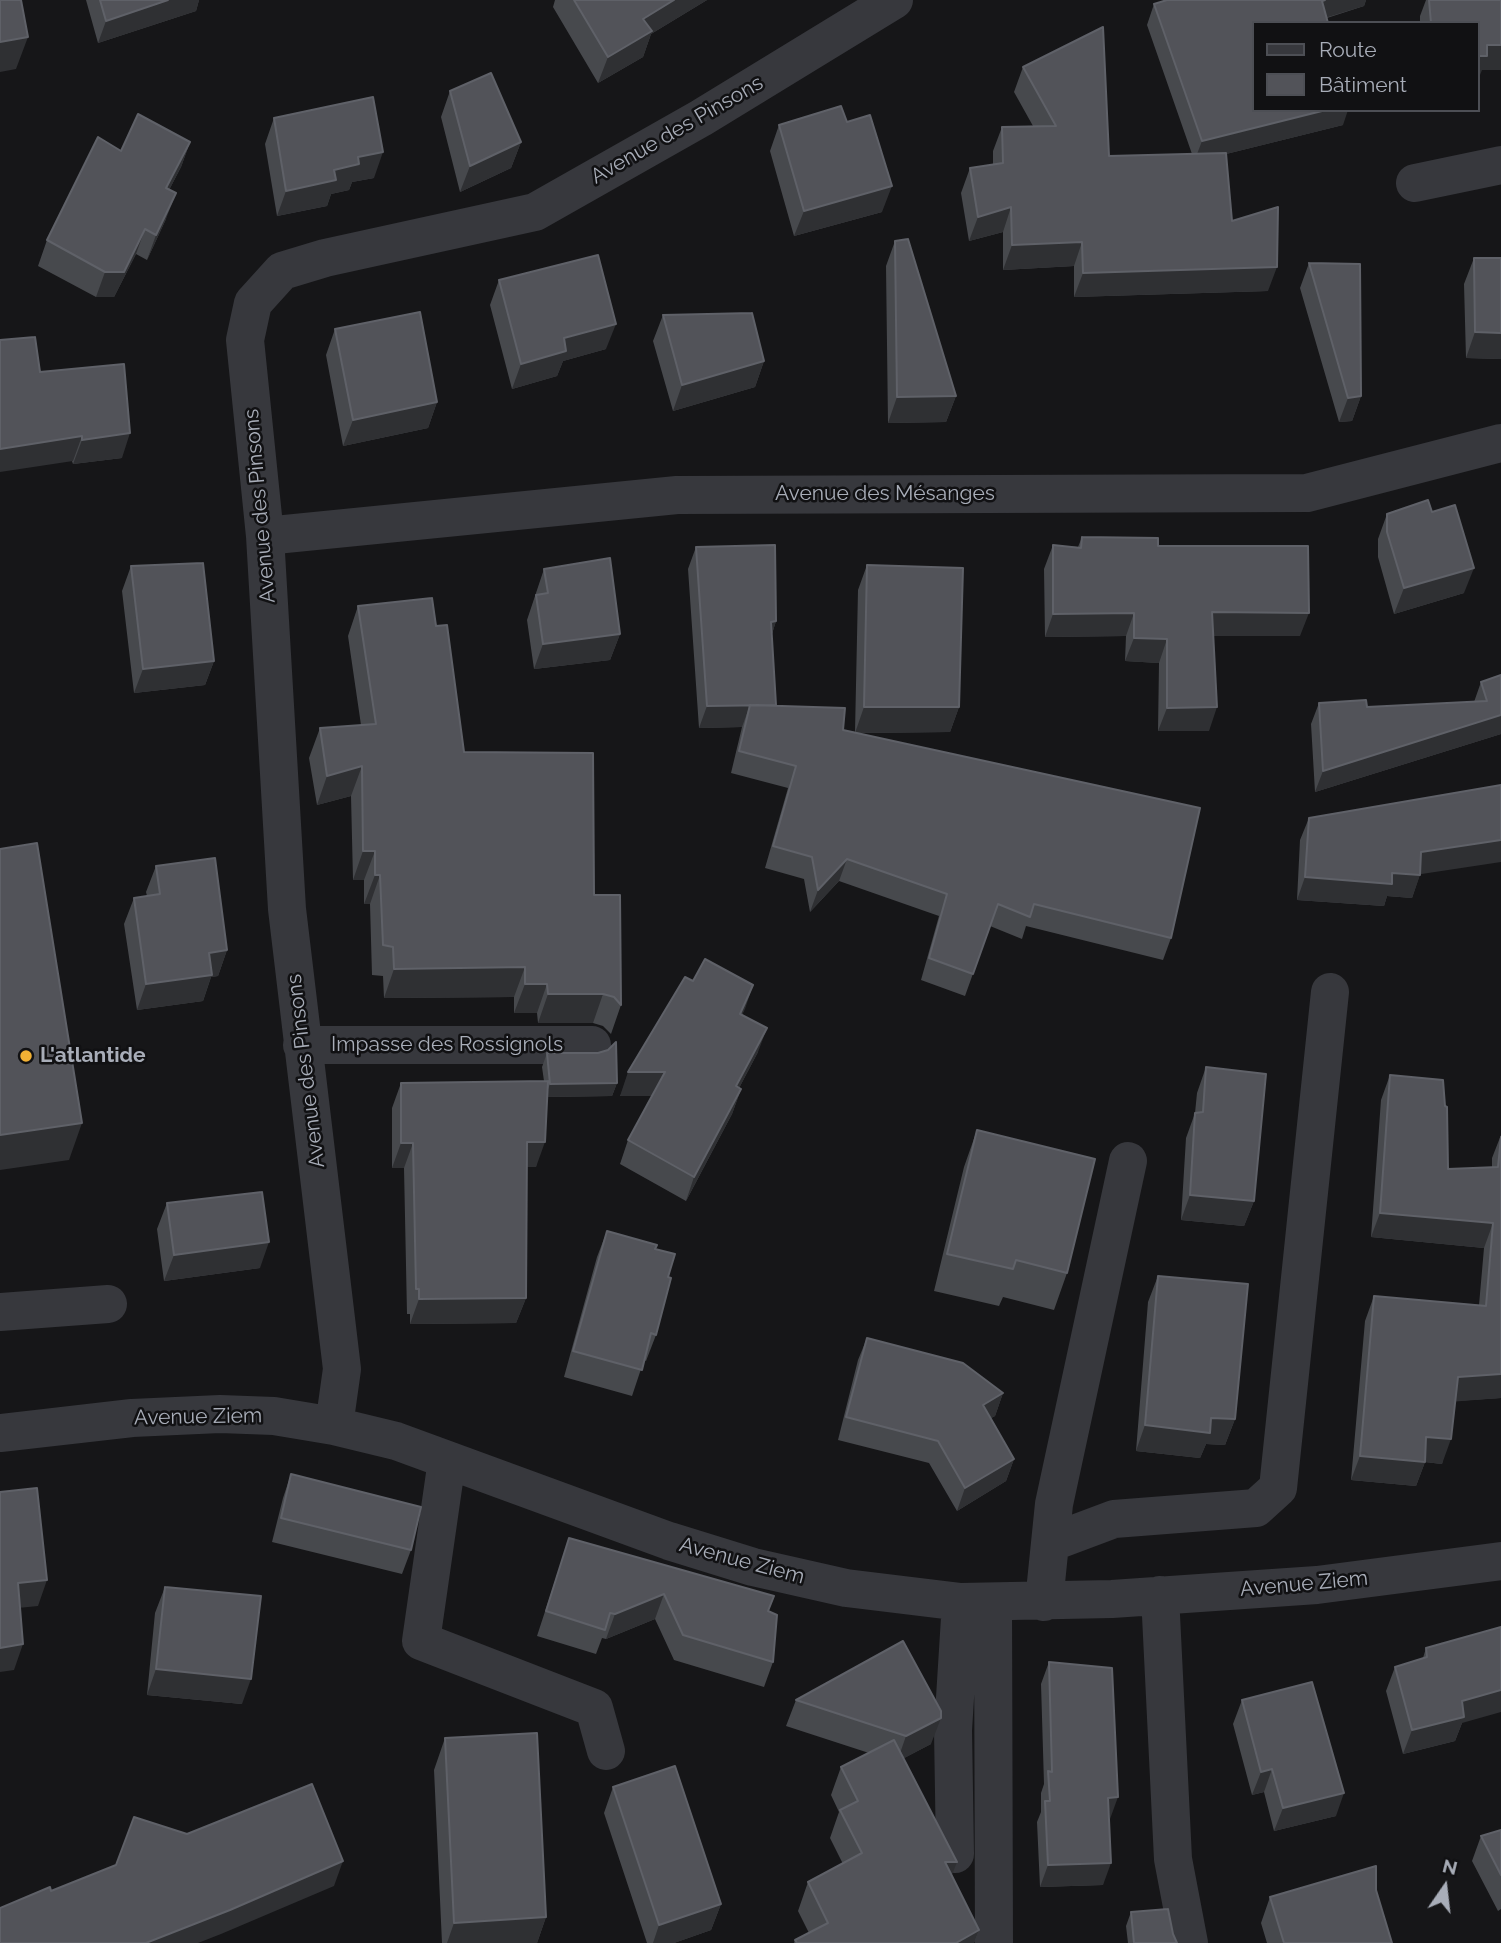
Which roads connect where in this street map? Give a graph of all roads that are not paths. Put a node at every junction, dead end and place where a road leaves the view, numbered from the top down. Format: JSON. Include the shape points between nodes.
{"nodes":[{"id":1,"x":894,"y":0,"type":"edge"},
{"id":2,"x":1501,"y":165,"type":"edge"},
{"id":3,"x":1415,"y":183,"type":"dead end"},
{"id":4,"x":1501,"y":443,"type":"edge"},
{"id":5,"x":265,"y":536,"type":"junction"},
{"id":6,"x":1330,"y":992,"type":"dead end"},
{"id":7,"x":302,"y":1045,"type":"junction"},
{"id":8,"x":592,"y":1045,"type":"dead end"},
{"id":9,"x":1128,"y":1161,"type":"dead end"},
{"id":10,"x":108,"y":1304,"type":"dead end"},
{"id":11,"x":0,"y":1312,"type":"edge"},
{"id":12,"x":334,"y":1426,"type":"junction"},
{"id":13,"x":0,"y":1433,"type":"edge"},
{"id":14,"x":447,"y":1460,"type":"junction"},
{"id":15,"x":1050,"y":1543,"type":"junction"},
{"id":16,"x":1501,"y":1561,"type":"edge"},
{"id":17,"x":1160,"y":1595,"type":"junction"},
{"id":18,"x":1044,"y":1602,"type":"junction"},
{"id":19,"x":977,"y":1603,"type":"junction"},
{"id":20,"x":606,"y":1751,"type":"dead end"},
{"id":21,"x":955,"y":1854,"type":"edge"},
{"id":22,"x":994,"y":1943,"type":"edge"},
{"id":23,"x":1189,"y":1943,"type":"edge"}],
"edges":[{"from":1,"to":5,"type":"street","name":"Avenue des Pinsons","via":[[535,212],[282,271],[253,303],[245,340]]},
{"from":2,"to":3,"type":"street"},
{"from":4,"to":5,"type":"street","name":"Avenue des Mésanges","via":[[1307,493],[677,495]]},
{"from":5,"to":7,"type":"street","name":"Avenue des Pinsons","via":[[287,909]]},
{"from":6,"to":15,"type":"street","via":[[1278,1488],[1256,1508],[1114,1519]]},
{"from":7,"to":8,"type":"street","name":"Impasse des Rossignols"},
{"from":7,"to":12,"type":"street","name":"Avenue des Pinsons","via":[[342,1369]]},
{"from":9,"to":15,"type":"street","via":[[1054,1504]]},
{"from":10,"to":11,"type":"street"},
{"from":12,"to":13,"type":"street","name":"Avenue Ziem","via":[[274,1416],[220,1414],[132,1418]]},
{"from":12,"to":14,"type":"street","name":"Avenue Ziem"},
{"from":14,"to":19,"type":"street","name":"Avenue Ziem","via":[[753,1567],[846,1588]]},
{"from":14,"to":20,"type":"street","via":[[421,1641],[594,1708]]},
{"from":15,"to":18,"type":"street"},
{"from":16,"to":17,"type":"street","name":"Avenue Ziem","via":[[1317,1585]]},
{"from":17,"to":18,"type":"street","name":"Avenue Ziem"},
{"from":17,"to":23,"type":"street","via":[[1173,1859]]},
{"from":18,"to":19,"type":"street","name":"Avenue Ziem"},
{"from":19,"to":21,"type":"street","via":[[953,1730]]},
{"from":19,"to":22,"type":"street"}]}
